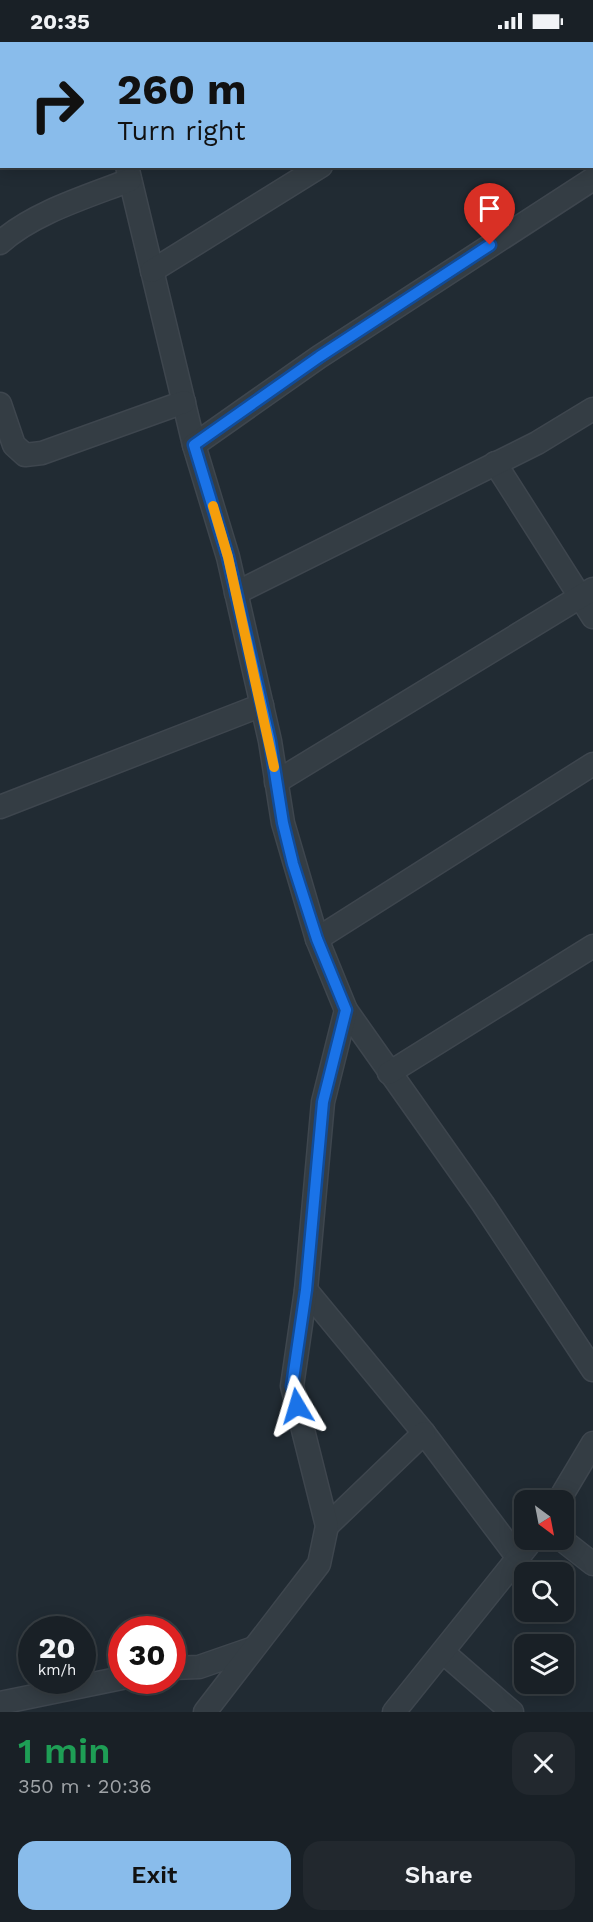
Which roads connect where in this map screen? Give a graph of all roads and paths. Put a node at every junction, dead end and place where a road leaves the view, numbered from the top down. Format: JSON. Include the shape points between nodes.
{"nodes":[{"id":1,"x":318,"y":168,"type":"edge"},
{"id":2,"x":129,"y":173,"type":"edge"},
{"id":3,"x":593,"y":179,"type":"edge"},
{"id":4,"x":0,"y":243,"type":"edge"},
{"id":5,"x":152,"y":271,"type":"junction"},
{"id":6,"x":184,"y":402,"type":"junction"},
{"id":7,"x":0,"y":404,"type":"edge"},
{"id":8,"x":593,"y":409,"type":"edge"},
{"id":9,"x":194,"y":445,"type":"junction"},
{"id":10,"x":495,"y":463,"type":"junction"},
{"id":11,"x":236,"y":593,"type":"junction"},
{"id":12,"x":586,"y":593,"type":"edge"},
{"id":13,"x":593,"y":617,"type":"edge"},
{"id":14,"x":262,"y":705,"type":"junction"},
{"id":15,"x":593,"y":764,"type":"edge"},
{"id":16,"x":276,"y":782,"type":"junction"},
{"id":17,"x":0,"y":807,"type":"edge"},
{"id":18,"x":317,"y":939,"type":"junction"},
{"id":19,"x":593,"y":946,"type":"edge"},
{"id":20,"x":346,"y":1010,"type":"junction"},
{"id":21,"x":389,"y":1073,"type":"junction"},
{"id":22,"x":306,"y":1290,"type":"junction"},
{"id":23,"x":593,"y":1370,"type":"edge"},
{"id":24,"x":424,"y":1432,"type":"junction"},
{"id":25,"x":593,"y":1443,"type":"edge"},
{"id":26,"x":565,"y":1490,"type":"edge"},
{"id":27,"x":327,"y":1526,"type":"junction"},
{"id":28,"x":574,"y":1549,"type":"edge"},
{"id":29,"x":524,"y":1550,"type":"edge"},
{"id":30,"x":518,"y":1558,"type":"junction"},
{"id":31,"x":593,"y":1564,"type":"edge"},
{"id":32,"x":251,"y":1649,"type":"junction"},
{"id":33,"x":444,"y":1653,"type":"junction"},
{"id":34,"x":186,"y":1667,"type":"edge"},
{"id":35,"x":108,"y":1681,"type":"edge"},
{"id":36,"x":0,"y":1703,"type":"edge"},
{"id":37,"x":205,"y":1712,"type":"edge"},
{"id":38,"x":394,"y":1712,"type":"edge"},
{"id":39,"x":512,"y":1712,"type":"edge"}],
"edges":[{"from":1,"to":5,"type":"street"},
{"from":2,"to":4,"type":"street","via":[[12,232]]},
{"from":2,"to":5,"type":"street"},
{"from":3,"to":9,"type":"street","via":[[319,357]]},
{"from":5,"to":6,"type":"street"},
{"from":6,"to":7,"type":"street","via":[[42,453],[25,455],[14,445]]},
{"from":6,"to":9,"type":"street"},
{"from":8,"to":10,"type":"street"},
{"from":9,"to":11,"type":"street"},
{"from":10,"to":11,"type":"street"},
{"from":10,"to":12,"type":"street"},
{"from":11,"to":14,"type":"street"},
{"from":12,"to":13,"type":"street"},
{"from":12,"to":16,"type":"street"},
{"from":14,"to":16,"type":"street"},
{"from":14,"to":17,"type":"street"},
{"from":15,"to":18,"type":"street"},
{"from":16,"to":18,"type":"street","via":[[293,864]]},
{"from":18,"to":20,"type":"street"},
{"from":19,"to":21,"type":"street"},
{"from":20,"to":21,"type":"street"},
{"from":20,"to":22,"type":"street","via":[[323,1102]]},
{"from":21,"to":23,"type":"street","via":[[483,1204]]},
{"from":22,"to":24,"type":"street"},
{"from":22,"to":27,"type":"street","via":[[292,1386]]},
{"from":24,"to":27,"type":"street"},
{"from":24,"to":30,"type":"street"},
{"from":25,"to":26,"type":"street"},
{"from":27,"to":32,"type":"street","via":[[319,1564]]},
{"from":28,"to":31,"type":"street"},
{"from":29,"to":30,"type":"street"},
{"from":30,"to":33,"type":"street"},
{"from":32,"to":34,"type":"street"},
{"from":32,"to":37,"type":"street"},
{"from":33,"to":38,"type":"street"},
{"from":33,"to":39,"type":"street"},
{"from":35,"to":36,"type":"street"}]}
